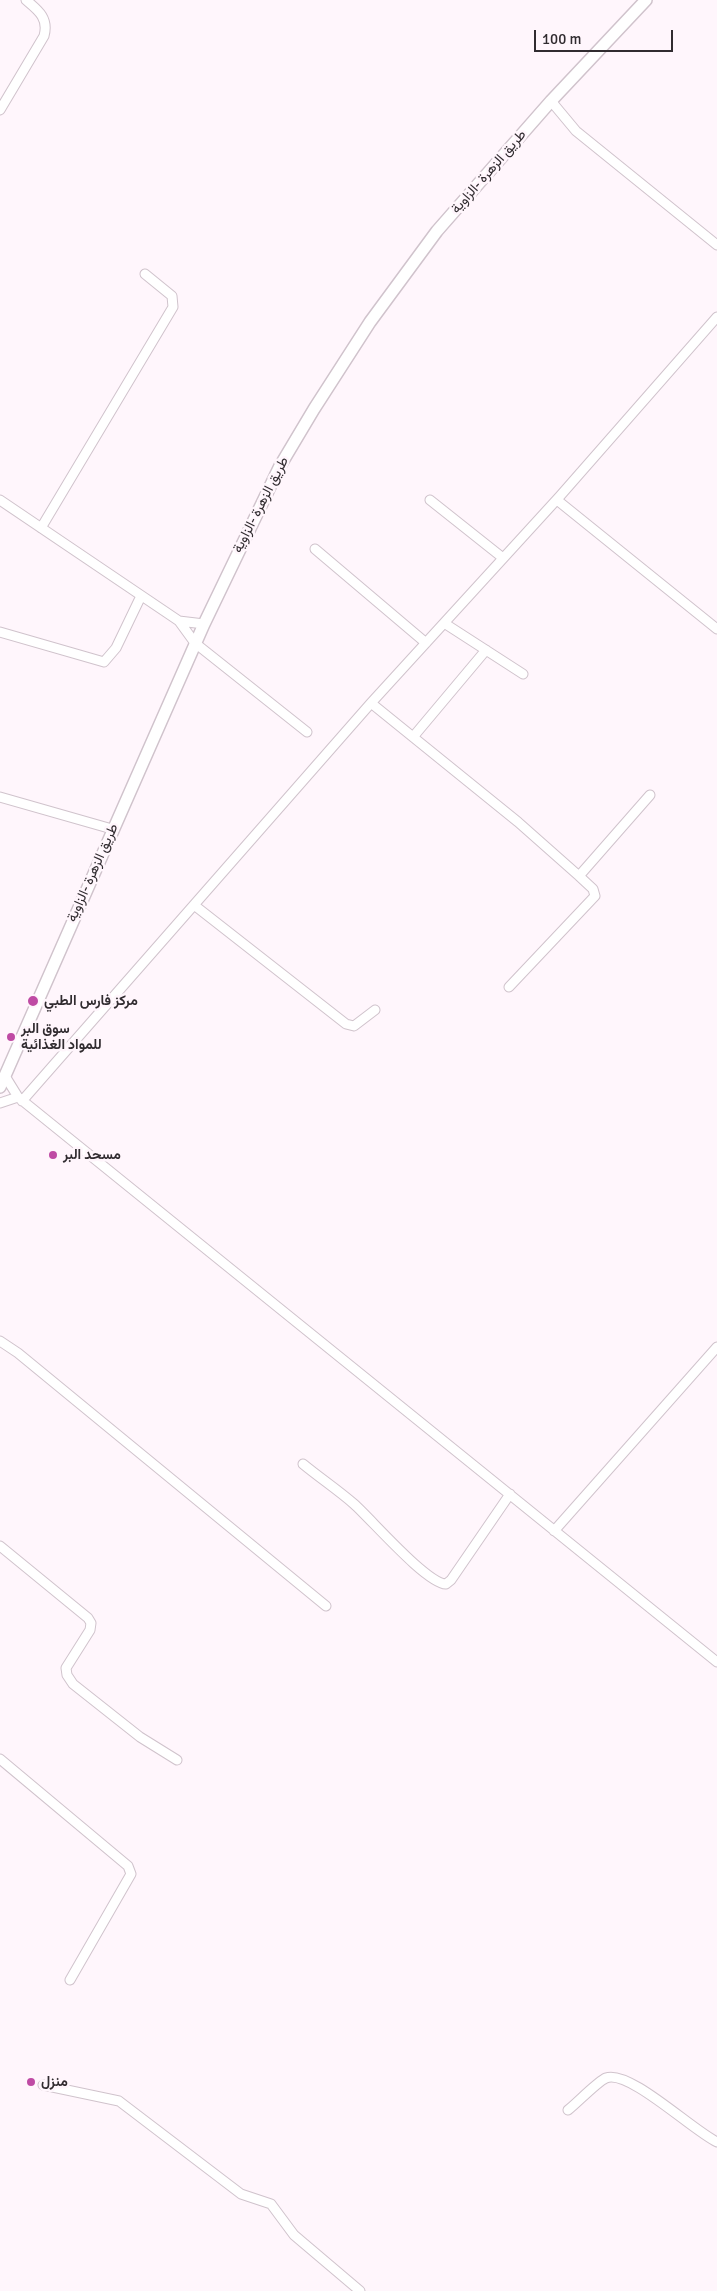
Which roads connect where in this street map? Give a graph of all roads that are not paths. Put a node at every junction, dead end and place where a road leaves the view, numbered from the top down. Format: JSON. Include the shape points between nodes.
{"nodes":[{"id":1,"x":26,"y":0,"type":"edge"},
{"id":2,"x":646,"y":0,"type":"edge"},
{"id":3,"x":550,"y":101,"type":"junction"},
{"id":4,"x":0,"y":110,"type":"edge"},
{"id":5,"x":717,"y":245,"type":"edge"},
{"id":6,"x":145,"y":274,"type":"dead end"},
{"id":7,"x":717,"y":317,"type":"edge"},
{"id":8,"x":0,"y":500,"type":"edge"},
{"id":9,"x":430,"y":500,"type":"dead end"},
{"id":10,"x":557,"y":500,"type":"junction"},
{"id":11,"x":42,"y":528,"type":"junction"},
{"id":12,"x":315,"y":549,"type":"dead end"},
{"id":13,"x":503,"y":558,"type":"junction"},
{"id":14,"x":141,"y":596,"type":"junction"},
{"id":15,"x":179,"y":622,"type":"junction"},
{"id":16,"x":444,"y":623,"type":"junction"},
{"id":17,"x":204,"y":624,"type":"junction"},
{"id":18,"x":717,"y":629,"type":"edge"},
{"id":19,"x":0,"y":632,"type":"edge"},
{"id":20,"x":195,"y":643,"type":"junction"},
{"id":21,"x":426,"y":643,"type":"junction"},
{"id":22,"x":486,"y":650,"type":"junction"},
{"id":23,"x":523,"y":674,"type":"dead end"},
{"id":24,"x":372,"y":703,"type":"junction"},
{"id":25,"x":307,"y":732,"type":"dead end"},
{"id":26,"x":413,"y":737,"type":"junction"},
{"id":27,"x":650,"y":795,"type":"dead end"},
{"id":28,"x":0,"y":797,"type":"edge"},
{"id":29,"x":112,"y":829,"type":"junction"},
{"id":30,"x":579,"y":876,"type":"junction"},
{"id":31,"x":194,"y":905,"type":"junction"},
{"id":32,"x":509,"y":987,"type":"dead end"},
{"id":33,"x":375,"y":1010,"type":"dead end"},
{"id":34,"x":5,"y":1076,"type":"junction"},
{"id":35,"x":0,"y":1087,"type":"edge"},
{"id":36,"x":20,"y":1099,"type":"junction"},
{"id":37,"x":0,"y":1103,"type":"edge"},
{"id":38,"x":0,"y":1341,"type":"edge"},
{"id":39,"x":717,"y":1347,"type":"edge"},
{"id":40,"x":302,"y":1464,"type":"dead end"},
{"id":41,"x":510,"y":1494,"type":"junction"},
{"id":42,"x":554,"y":1531,"type":"junction"},
{"id":43,"x":0,"y":1546,"type":"edge"},
{"id":44,"x":326,"y":1606,"type":"dead end"},
{"id":45,"x":717,"y":1662,"type":"edge"},
{"id":46,"x":0,"y":1758,"type":"edge"},
{"id":47,"x":177,"y":1760,"type":"dead end"},
{"id":48,"x":70,"y":1980,"type":"dead end"},
{"id":49,"x":44,"y":2085,"type":"dead end"},
{"id":50,"x":568,"y":2110,"type":"dead end"},
{"id":51,"x":717,"y":2142,"type":"edge"},
{"id":52,"x":360,"y":2291,"type":"edge"}],
"edges":[{"from":1,"to":4,"type":"street","via":[[42,14],[46,28]]},
{"from":2,"to":3,"type":"main road","name":"طريق الزهرة -الزاوية"},
{"from":3,"to":5,"type":"street","via":[[576,130]]},
{"from":3,"to":17,"type":"main road","name":"طريق الزهرة -الزاوية","via":[[437,232],[346,355],[284,460]]},
{"from":6,"to":11,"type":"street","via":[[172,296],[172,307]]},
{"from":7,"to":10,"type":"street"},
{"from":8,"to":11,"type":"street"},
{"from":9,"to":13,"type":"street"},
{"from":10,"to":13,"type":"street"},
{"from":10,"to":18,"type":"street"},
{"from":11,"to":14,"type":"street"},
{"from":12,"to":21,"type":"street"},
{"from":13,"to":16,"type":"street"},
{"from":14,"to":15,"type":"street"},
{"from":14,"to":19,"type":"street","via":[[116,648],[104,662]]},
{"from":15,"to":17,"type":"street"},
{"from":15,"to":20,"type":"street"},
{"from":16,"to":21,"type":"street"},
{"from":16,"to":22,"type":"street"},
{"from":17,"to":20,"type":"main road","name":"طريق الزهرة -الزاوية"},
{"from":20,"to":25,"type":"street"},
{"from":20,"to":29,"type":"main road","name":"طريق الزهرة -الزاوية"},
{"from":21,"to":24,"type":"street"},
{"from":22,"to":23,"type":"street"},
{"from":22,"to":26,"type":"street"},
{"from":24,"to":26,"type":"street"},
{"from":24,"to":31,"type":"street"},
{"from":26,"to":30,"type":"street"},
{"from":27,"to":30,"type":"street"},
{"from":28,"to":29,"type":"street"},
{"from":29,"to":34,"type":"main road","name":"طريق الزهرة -الزاوية"},
{"from":30,"to":32,"type":"street","via":[[593,889],[595,896]]},
{"from":31,"to":33,"type":"street","via":[[346,1024],[354,1026]]},
{"from":31,"to":36,"type":"street"},
{"from":34,"to":35,"type":"main road","name":"طريق الزهرة -الزاوية"},
{"from":34,"to":36,"type":"street"},
{"from":36,"to":37,"type":"street"},
{"from":36,"to":41,"type":"street"},
{"from":38,"to":44,"type":"street"},
{"from":39,"to":42,"type":"street"},
{"from":40,"to":41,"type":"street","via":[[354,1504],[440,1584],[451,1580]]},
{"from":41,"to":42,"type":"street"},
{"from":42,"to":45,"type":"street"},
{"from":43,"to":47,"type":"street","via":[[91,1623],[90,1630],[66,1668],[73,1684],[140,1738]]},
{"from":46,"to":48,"type":"street","via":[[128,1866],[131,1874]]},
{"from":49,"to":52,"type":"street","via":[[119,2101],[241,2194],[271,2204],[294,2235]]},
{"from":50,"to":51,"type":"street","via":[[606,2078],[619,2078],[635,2084]]}]}
